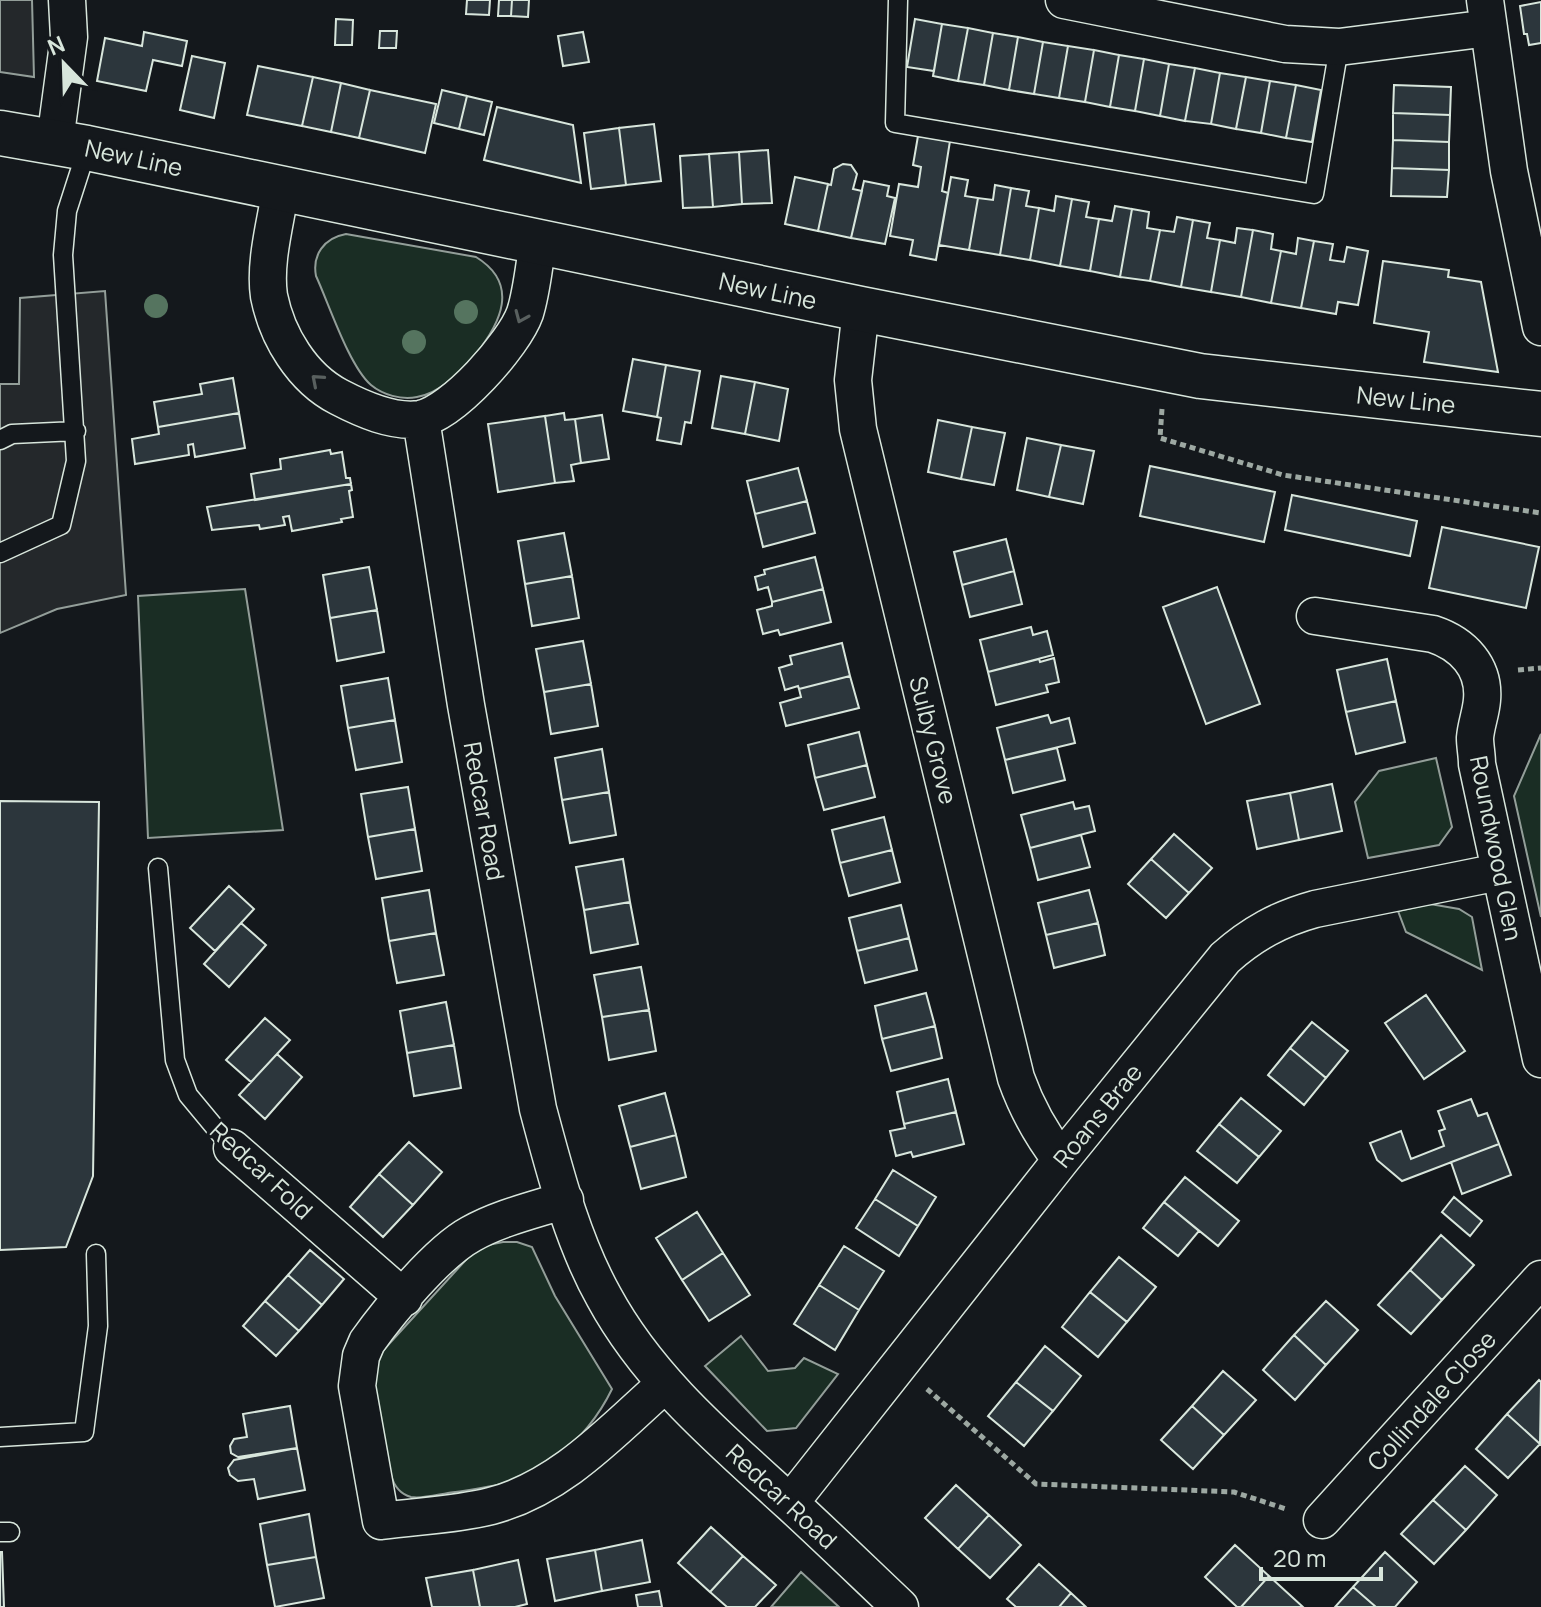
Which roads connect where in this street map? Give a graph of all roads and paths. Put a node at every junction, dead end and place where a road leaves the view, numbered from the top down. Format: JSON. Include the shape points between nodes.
{"nodes":[{"id":1,"x":67,"y":0,"type":"edge"},
{"id":2,"x":898,"y":0,"type":"edge"},
{"id":3,"x":1064,"y":0,"type":"edge"},
{"id":4,"x":1487,"y":14,"type":"edge"},
{"id":5,"x":1339,"y":47,"type":"junction"},
{"id":6,"x":0,"y":133,"type":"edge"},
{"id":7,"x":71,"y":144,"type":"junction"},
{"id":8,"x":281,"y":187,"type":"junction"},
{"id":9,"x":538,"y":242,"type":"junction"},
{"id":10,"x":861,"y":309,"type":"junction"},
{"id":11,"x":1541,"y":327,"type":"edge"},
{"id":12,"x":1541,"y":414,"type":"edge"},
{"id":13,"x":421,"y":419,"type":"junction"},
{"id":14,"x":76,"y":431,"type":"junction"},
{"id":15,"x":1160,"y":438,"type":"dead end"},
{"id":16,"x":0,"y":440,"type":"edge"},
{"id":17,"x":1541,"y":513,"type":"edge"},
{"id":18,"x":0,"y":553,"type":"edge"},
{"id":19,"x":1315,"y":616,"type":"dead end"},
{"id":20,"x":158,"y":868,"type":"dead end"},
{"id":21,"x":1499,"y":872,"type":"junction"},
{"id":22,"x":1541,"y":1059,"type":"edge"},
{"id":23,"x":232,"y":1148,"type":"joint"},
{"id":24,"x":1061,"y":1160,"type":"junction"},
{"id":25,"x":565,"y":1200,"type":"junction"},
{"id":26,"x":96,"y":1254,"type":"dead end"},
{"id":27,"x":1541,"y":1279,"type":"edge"},
{"id":28,"x":404,"y":1298,"type":"junction"},
{"id":29,"x":899,"y":1365,"type":"junction"},
{"id":30,"x":665,"y":1384,"type":"junction"},
{"id":31,"x":0,"y":1437,"type":"edge"},
{"id":32,"x":790,"y":1503,"type":"junction"},
{"id":33,"x":1322,"y":1520,"type":"joint"},
{"id":34,"x":900,"y":1607,"type":"edge"}],
"edges":[{"from":1,"to":7,"type":"street"},
{"from":2,"to":5,"type":"lane","via":[[895,123],[1314,194]]},
{"from":3,"to":5,"type":"street","via":[[1285,44]]},
{"from":4,"to":5,"type":"street"},
{"from":4,"to":11,"type":"street","via":[[1509,171]]},
{"from":6,"to":7,"type":"main road","name":"New Line"},
{"from":7,"to":8,"type":"main road","name":"New Line"},
{"from":7,"to":14,"type":"lane","via":[[63,255]]},
{"from":8,"to":9,"type":"main road","name":"New Line"},
{"from":13,"to":8,"type":"street","one_way":true,"via":[[361,409],[309,375],[290,350],[269,293]]},
{"from":9,"to":10,"type":"main road","name":"New Line"},
{"from":9,"to":13,"type":"street","one_way":true,"via":[[525,313],[511,340],[472,385]]},
{"from":10,"to":12,"type":"main road","name":"New Line","via":[[1200,376]]},
{"from":10,"to":24,"type":"street","name":"Sulby Grove","via":[[853,380],[858,429],[1016,1078],[1042,1135]]},
{"from":13,"to":25,"type":"street","name":"Redcar Road","via":[[538,1109]]},
{"from":14,"to":16,"type":"lane","via":[[12,434]]},
{"from":14,"to":18,"type":"lane","via":[[76,461],[61,525]]},
{"from":15,"to":17,"type":"path","via":[[1283,475]]},
{"from":19,"to":21,"type":"street","name":"Roundwood Glen","via":[[1433,634],[1449,639],[1471,659],[1482,687],[1477,764]]},
{"from":20,"to":23,"type":"lane","name":"Redcar Fold","via":[[175,1060],[188,1095]]},
{"from":21,"to":22,"type":"street","name":"Roundwood Glen"},
{"from":21,"to":24,"type":"street","name":"Roans Brae","via":[[1315,909],[1244,941]]},
{"from":23,"to":28,"type":"street","name":"Redcar Fold"},
{"from":24,"to":29,"type":"street","name":"Roans Brae"},
{"from":25,"to":28,"type":"street","via":[[469,1234]]},
{"from":25,"to":30,"type":"street","name":"Redcar Road","via":[[603,1296]]},
{"from":26,"to":31,"type":"lane","via":[[98,1326],[84,1432]]},
{"from":27,"to":33,"type":"street","name":"Collindale Close"},
{"from":28,"to":30,"type":"street","via":[[367,1342],[358,1371],[381,1521],[489,1507],[538,1487],[583,1457]]},
{"from":29,"to":32,"type":"street","name":"Roans Brae"},
{"from":29,"to":33,"type":"path","via":[[1036,1484],[1234,1492]]},
{"from":30,"to":32,"type":"street","name":"Redcar Road"},
{"from":32,"to":34,"type":"street","name":"Redcar Road"}]}
